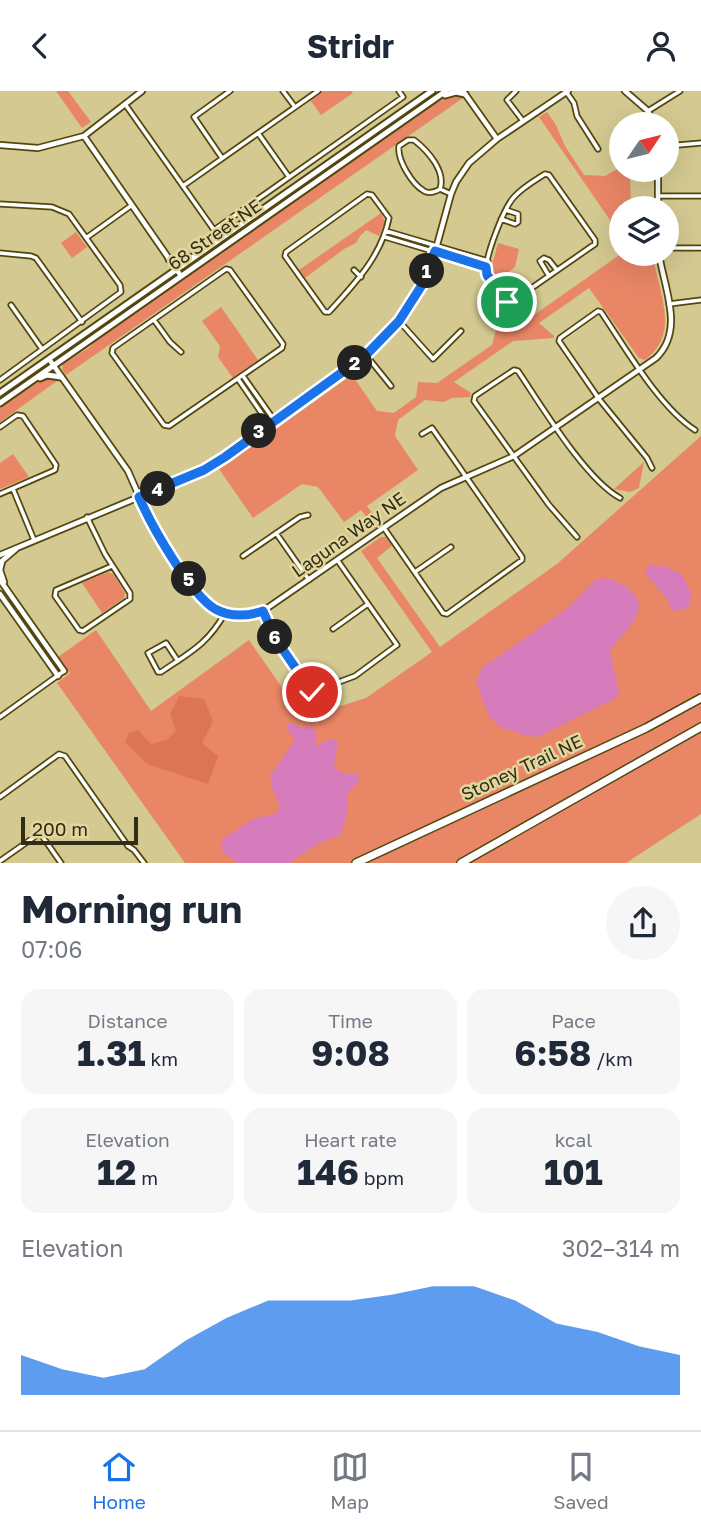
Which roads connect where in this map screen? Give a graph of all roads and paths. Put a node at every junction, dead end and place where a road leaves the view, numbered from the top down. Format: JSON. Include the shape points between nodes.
{"nodes":[{"id":1,"x":142,"y":91,"type":"edge"},
{"id":2,"x":230,"y":91,"type":"edge"},
{"id":3,"x":283,"y":91,"type":"edge"},
{"id":4,"x":318,"y":91,"type":"edge"},
{"id":5,"x":399,"y":91,"type":"edge"},
{"id":6,"x":432,"y":91,"type":"edge"},
{"id":7,"x":446,"y":91,"type":"edge"},
{"id":8,"x":516,"y":91,"type":"edge"},
{"id":9,"x":567,"y":91,"type":"edge"},
{"id":10,"x":625,"y":91,"type":"edge"},
{"id":11,"x":680,"y":91,"type":"edge"},
{"id":12,"x":464,"y":92,"type":"edge"},
{"id":13,"x":435,"y":99,"type":"junction"},
{"id":14,"x":125,"y":104,"type":"junction"},
{"id":15,"x":295,"y":107,"type":"junction"},
{"id":16,"x":648,"y":111,"type":"joint"},
{"id":17,"x":523,"y":121,"type":"junction"},
{"id":18,"x":258,"y":133,"type":"junction"},
{"id":19,"x":84,"y":136,"type":"junction"},
{"id":20,"x":497,"y":139,"type":"junction"},
{"id":21,"x":701,"y":143,"type":"edge"},
{"id":22,"x":0,"y":145,"type":"edge"},
{"id":23,"x":679,"y":145,"type":"edge"},
{"id":24,"x":598,"y":149,"type":"dead end"},
{"id":25,"x":222,"y":158,"type":"junction"},
{"id":26,"x":289,"y":177,"type":"junction"},
{"id":27,"x":658,"y":182,"type":"edge"},
{"id":28,"x":183,"y":187,"type":"junction"},
{"id":29,"x":441,"y":187,"type":"junction"},
{"id":30,"x":452,"y":192,"type":"junction"},
{"id":31,"x":658,"y":196,"type":"edge"},
{"id":32,"x":679,"y":196,"type":"edge"},
{"id":33,"x":701,"y":196,"type":"edge"},
{"id":34,"x":0,"y":204,"type":"edge"},
{"id":35,"x":132,"y":205,"type":"junction"},
{"id":36,"x":505,"y":209,"type":"junction"},
{"id":37,"x":501,"y":219,"type":"junction"},
{"id":38,"x":386,"y":231,"type":"junction"},
{"id":39,"x":384,"y":237,"type":"junction"},
{"id":40,"x":86,"y":238,"type":"junction"},
{"id":41,"x":436,"y":248,"type":"junction"},
{"id":42,"x":679,"y":248,"type":"edge"},
{"id":43,"x":701,"y":248,"type":"edge"},
{"id":44,"x":0,"y":253,"type":"edge"},
{"id":45,"x":197,"y":256,"type":"junction"},
{"id":46,"x":169,"y":259,"type":"junction"},
{"id":47,"x":488,"y":261,"type":"junction"},
{"id":48,"x":661,"y":266,"type":"edge"},
{"id":49,"x":486,"y":267,"type":"junction"},
{"id":50,"x":354,"y":270,"type":"dead end"},
{"id":51,"x":556,"y":270,"type":"junction"},
{"id":52,"x":179,"y":273,"type":"junction"},
{"id":53,"x":549,"y":276,"type":"junction"},
{"id":54,"x":361,"y":277,"type":"junction"},
{"id":55,"x":701,"y":300,"type":"edge"},
{"id":56,"x":669,"y":304,"type":"junction"},
{"id":57,"x":11,"y":305,"type":"dead end"},
{"id":58,"x":154,"y":320,"type":"junction"},
{"id":59,"x":82,"y":321,"type":"junction"},
{"id":60,"x":399,"y":321,"type":"junction"},
{"id":61,"x":461,"y":331,"type":"dead end"},
{"id":62,"x":42,"y":350,"type":"junction"},
{"id":63,"x":181,"y":352,"type":"dead end"},
{"id":64,"x":366,"y":355,"type":"junction"},
{"id":65,"x":49,"y":359,"type":"junction"},
{"id":66,"x":54,"y":366,"type":"junction"},
{"id":67,"x":640,"y":370,"type":"junction"},
{"id":68,"x":243,"y":376,"type":"junction"},
{"id":69,"x":61,"y":377,"type":"junction"},
{"id":70,"x":0,"y":379,"type":"edge"},
{"id":71,"x":238,"y":379,"type":"junction"},
{"id":72,"x":34,"y":380,"type":"junction"},
{"id":73,"x":391,"y":386,"type":"dead end"},
{"id":74,"x":0,"y":393,"type":"edge"},
{"id":75,"x":599,"y":399,"type":"junction"},
{"id":76,"x":0,"y":403,"type":"edge"},
{"id":77,"x":272,"y":422,"type":"junction"},
{"id":78,"x":0,"y":427,"type":"edge"},
{"id":79,"x":557,"y":428,"type":"junction"},
{"id":80,"x":695,"y":430,"type":"dead end"},
{"id":81,"x":422,"y":434,"type":"dead end"},
{"id":82,"x":514,"y":456,"type":"junction"},
{"id":83,"x":652,"y":468,"type":"dead end"},
{"id":84,"x":466,"y":476,"type":"junction"},
{"id":85,"x":13,"y":489,"type":"junction"},
{"id":86,"x":0,"y":493,"type":"edge"},
{"id":87,"x":139,"y":497,"type":"junction"},
{"id":88,"x":620,"y":498,"type":"dead end"},
{"id":89,"x":307,"y":515,"type":"dead end"},
{"id":90,"x":88,"y":517,"type":"junction"},
{"id":91,"x":384,"y":528,"type":"junction"},
{"id":92,"x":276,"y":533,"type":"junction"},
{"id":93,"x":578,"y":537,"type":"dead end"},
{"id":94,"x":34,"y":540,"type":"junction"},
{"id":95,"x":451,"y":547,"type":"dead end"},
{"id":96,"x":17,"y":548,"type":"junction"},
{"id":97,"x":0,"y":555,"type":"edge"},
{"id":98,"x":243,"y":556,"type":"dead end"},
{"id":99,"x":338,"y":561,"type":"junction"},
{"id":100,"x":1,"y":562,"type":"edge"},
{"id":101,"x":112,"y":566,"type":"junction"},
{"id":102,"x":415,"y":572,"type":"junction"},
{"id":103,"x":0,"y":580,"type":"edge"},
{"id":104,"x":309,"y":580,"type":"junction"},
{"id":105,"x":8,"y":592,"type":"junction"},
{"id":106,"x":0,"y":594,"type":"edge"},
{"id":107,"x":368,"y":604,"type":"junction"},
{"id":108,"x":263,"y":611,"type":"junction"},
{"id":109,"x":225,"y":613,"type":"junction"},
{"id":110,"x":333,"y":629,"type":"dead end"},
{"id":111,"x":178,"y":660,"type":"junction"},
{"id":112,"x":64,"y":671,"type":"joint"},
{"id":113,"x":58,"y":675,"type":"junction"},
{"id":114,"x":701,"y":697,"type":"edge"},
{"id":115,"x":0,"y":717,"type":"edge"},
{"id":116,"x":701,"y":727,"type":"edge"},
{"id":117,"x":0,"y":797,"type":"edge"},
{"id":118,"x":0,"y":861,"type":"edge"},
{"id":119,"x":61,"y":863,"type":"edge"},
{"id":120,"x":144,"y":863,"type":"edge"},
{"id":121,"x":356,"y":863,"type":"edge"},
{"id":122,"x":461,"y":863,"type":"edge"}],
"edges":[{"from":1,"to":14,"type":"street"},
{"from":2,"to":25,"type":"street","via":[[194,117]]},
{"from":3,"to":15,"type":"street"},
{"from":4,"to":15,"type":"street"},
{"from":5,"to":26,"type":"street","via":[[403,97]]},
{"from":6,"to":45,"type":"main road","name":"68 Street NE"},
{"from":7,"to":13,"type":"main road","name":"68 Street NE"},
{"from":8,"to":17,"type":"street","via":[[507,100]]},
{"from":9,"to":17,"type":"street"},
{"from":9,"to":24,"type":"street"},
{"from":10,"to":16,"type":"street"},
{"from":11,"to":16,"type":"street"},
{"from":12,"to":13,"type":"main road"},
{"from":12,"to":20,"type":"street"},
{"from":13,"to":52,"type":"main road","name":"68 Street NE"},
{"from":14,"to":19,"type":"street"},
{"from":14,"to":28,"type":"street"},
{"from":15,"to":18,"type":"street"},
{"from":17,"to":20,"type":"street"},
{"from":18,"to":25,"type":"street"},
{"from":18,"to":26,"type":"street"},
{"from":19,"to":22,"type":"street","via":[[38,148]]},
{"from":19,"to":35,"type":"street"},
{"from":20,"to":30,"type":"street","via":[[469,163]]},
{"from":21,"to":23,"type":"street"},
{"from":25,"to":28,"type":"street"},
{"from":26,"to":28,"type":"street","via":[[214,230]]},
{"from":27,"to":31,"type":"street"},
{"from":29,"to":29,"type":"street","via":[[425,192],[398,154],[399,146],[414,140],[425,148],[436,165]]},
{"from":29,"to":30,"type":"street"},
{"from":30,"to":41,"type":"street"},
{"from":32,"to":33,"type":"street"},
{"from":34,"to":40,"type":"street","via":[[59,208]]},
{"from":35,"to":40,"type":"street"},
{"from":35,"to":46,"type":"street"},
{"from":36,"to":37,"type":"street"},
{"from":36,"to":37,"type":"street","via":[[520,218],[515,224]]},
{"from":36,"to":51,"type":"street","via":[[523,189],[549,175],[595,240]]},
{"from":37,"to":47,"type":"street"},
{"from":38,"to":39,"type":"street"},
{"from":38,"to":41,"type":"street"},
{"from":38,"to":54,"type":"street","via":[[389,218],[367,194],[286,252],[325,312]]},
{"from":39,"to":41,"type":"street"},
{"from":39,"to":54,"type":"street"},
{"from":40,"to":59,"type":"street","via":[[121,292]]},
{"from":41,"to":47,"type":"street"},
{"from":41,"to":49,"type":"street"},
{"from":41,"to":60,"type":"street","via":[[422,285]]},
{"from":42,"to":43,"type":"street"},
{"from":44,"to":59,"type":"street","via":[[36,258]]},
{"from":45,"to":46,"type":"main road"},
{"from":45,"to":52,"type":"main road","name":"68 Street NE"},
{"from":46,"to":52,"type":"street"},
{"from":47,"to":49,"type":"street"},
{"from":48,"to":56,"type":"street","name":"Laguna Way NE"},
{"from":49,"to":53,"type":"street","via":[[487,275],[510,303]]},
{"from":50,"to":54,"type":"street"},
{"from":51,"to":53,"type":"street"},
{"from":51,"to":53,"type":"street","via":[[549,260],[540,261]]},
{"from":52,"to":65,"type":"main road","name":"68 Street NE"},
{"from":52,"to":66,"type":"main road","name":"68 Street NE"},
{"from":55,"to":56,"type":"street"},
{"from":56,"to":67,"type":"street","name":"Laguna Way NE","via":[[672,322],[666,348]]},
{"from":57,"to":62,"type":"street"},
{"from":58,"to":63,"type":"street"},
{"from":58,"to":68,"type":"street","via":[[230,270],[283,344]]},
{"from":58,"to":71,"type":"street","via":[[112,353],[163,425],[169,426]]},
{"from":59,"to":62,"type":"street"},
{"from":60,"to":61,"type":"street","via":[[433,359]]},
{"from":60,"to":64,"type":"street"},
{"from":62,"to":70,"type":"street"},
{"from":64,"to":73,"type":"street"},
{"from":64,"to":77,"type":"street"},
{"from":65,"to":66,"type":"street"},
{"from":65,"to":74,"type":"main road","name":"68 Street NE"},
{"from":66,"to":69,"type":"street"},
{"from":66,"to":72,"type":"main road","name":"68 Street NE"},
{"from":67,"to":75,"type":"street","name":"Laguna Way NE"},
{"from":67,"to":75,"type":"street","via":[[598,311],[559,341]]},
{"from":67,"to":80,"type":"street"},
{"from":68,"to":71,"type":"street"},
{"from":68,"to":77,"type":"street"},
{"from":69,"to":72,"type":"main road","via":[[47,375]]},
{"from":69,"to":87,"type":"street","via":[[128,471]]},
{"from":71,"to":77,"type":"street"},
{"from":72,"to":76,"type":"main road","name":"68 Street NE"},
{"from":75,"to":79,"type":"street","name":"Laguna Way NE"},
{"from":75,"to":83,"type":"street"},
{"from":77,"to":87,"type":"street","via":[[204,470]]},
{"from":78,"to":85,"type":"street","via":[[23,416],[56,465],[55,471]]},
{"from":79,"to":82,"type":"street","name":"Laguna Way NE"},
{"from":79,"to":82,"type":"street","via":[[514,370],[474,401]]},
{"from":79,"to":88,"type":"street","via":[[604,486]]},
{"from":81,"to":84,"type":"street","via":[[432,428]]},
{"from":82,"to":84,"type":"street","name":"Laguna Way NE"},
{"from":82,"to":93,"type":"street"},
{"from":84,"to":91,"type":"street","name":"Laguna Way NE","via":[[449,482]]},
{"from":84,"to":102,"type":"street","via":[[522,560],[447,614]]},
{"from":85,"to":86,"type":"street"},
{"from":85,"to":94,"type":"street"},
{"from":87,"to":90,"type":"street"},
{"from":87,"to":109,"type":"street","via":[[199,593]]},
{"from":89,"to":92,"type":"street"},
{"from":90,"to":94,"type":"street"},
{"from":90,"to":101,"type":"street"},
{"from":91,"to":99,"type":"street","name":"Laguna Way NE"},
{"from":91,"to":102,"type":"street"},
{"from":92,"to":98,"type":"street"},
{"from":92,"to":104,"type":"street"},
{"from":94,"to":96,"type":"street"},
{"from":95,"to":102,"type":"street"},
{"from":96,"to":97,"type":"street"},
{"from":96,"to":100,"type":"street"},
{"from":99,"to":104,"type":"street","name":"Laguna Way NE"},
{"from":99,"to":107,"type":"street"},
{"from":100,"to":105,"type":"street"},
{"from":101,"to":101,"type":"street","via":[[130,599],[83,631],[55,596],[56,590]]},
{"from":103,"to":105,"type":"street"},
{"from":104,"to":108,"type":"street","name":"Laguna Way NE"},
{"from":105,"to":112,"type":"street"},
{"from":106,"to":113,"type":"street"},
{"from":107,"to":108,"type":"street","via":[[396,648],[355,676],[312,692],[275,638]]},
{"from":107,"to":110,"type":"street"},
{"from":108,"to":109,"type":"street","name":"Laguna Way NE"},
{"from":109,"to":111,"type":"street","via":[[206,642]]},
{"from":111,"to":111,"type":"street","via":[[158,672],[148,653],[166,643]]},
{"from":112,"to":113,"type":"street"},
{"from":113,"to":115,"type":"street"},
{"from":114,"to":121,"type":"highway","name":"Stoney Trail NE","via":[[670,716]]},
{"from":116,"to":122,"type":"highway"},
{"from":117,"to":120,"type":"street","via":[[59,754],[65,756]]},
{"from":118,"to":119,"type":"street","via":[[40,833]]}]}
